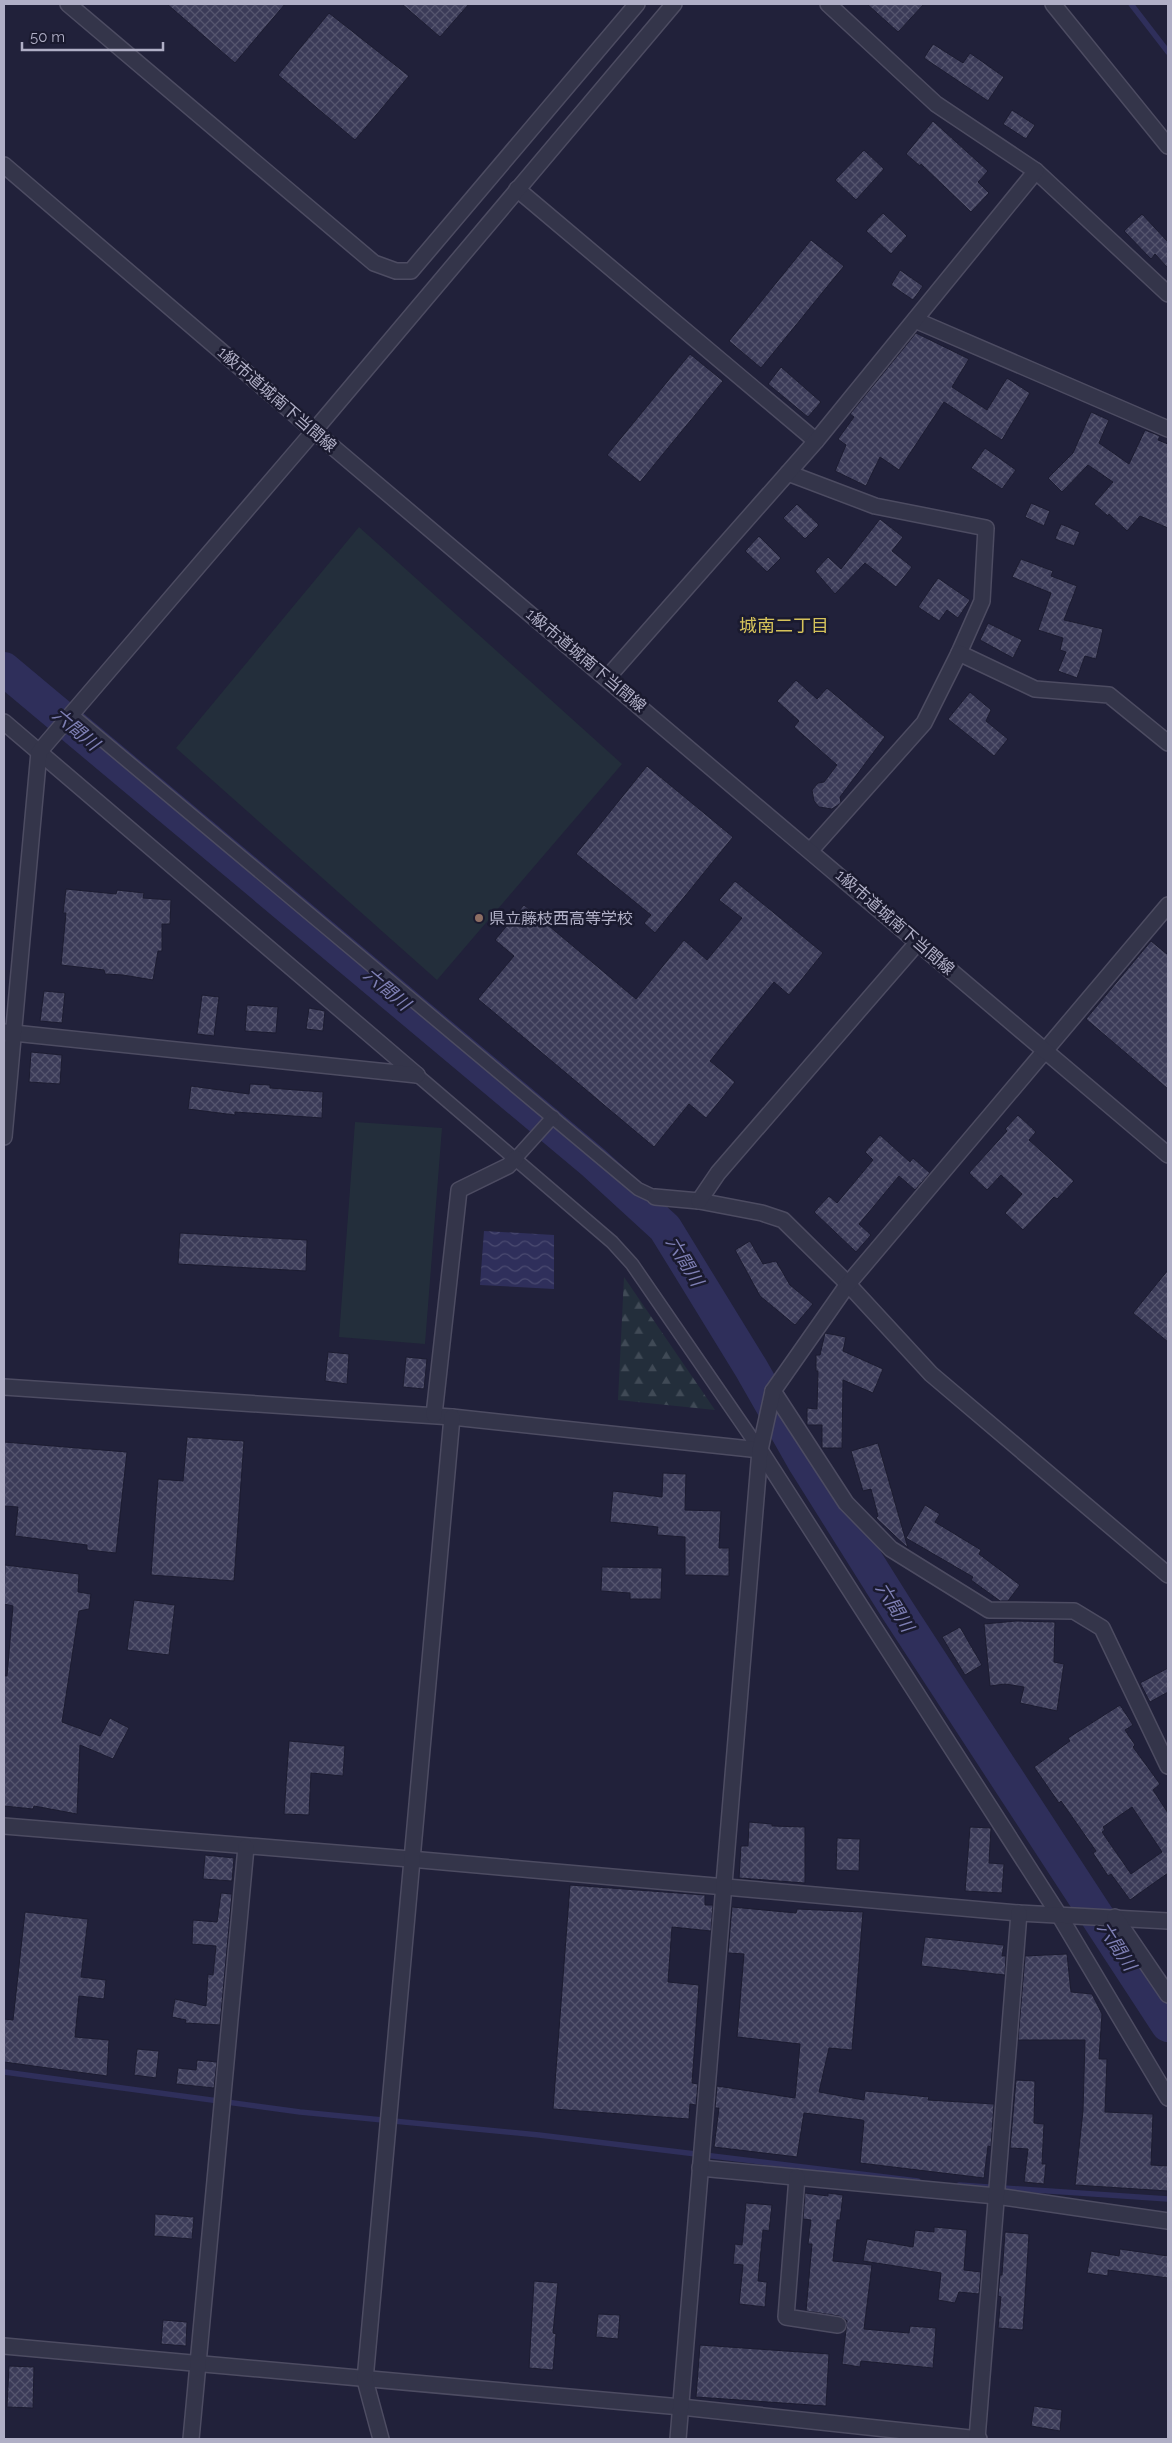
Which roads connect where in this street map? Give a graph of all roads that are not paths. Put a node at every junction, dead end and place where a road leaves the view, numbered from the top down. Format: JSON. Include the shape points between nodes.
{"nodes":[{"id":1,"x":68,"y":4,"type":"edge"},
{"id":2,"x":637,"y":4,"type":"edge"},
{"id":3,"x":674,"y":4,"type":"edge"},
{"id":4,"x":828,"y":4,"type":"edge"},
{"id":5,"x":1053,"y":4,"type":"edge"},
{"id":6,"x":1168,"y":146,"type":"edge"},
{"id":7,"x":4,"y":164,"type":"edge"},
{"id":8,"x":1036,"y":171,"type":"junction"},
{"id":9,"x":518,"y":189,"type":"junction"},
{"id":10,"x":1168,"y":294,"type":"edge"},
{"id":11,"x":915,"y":320,"type":"junction"},
{"id":12,"x":1168,"y":429,"type":"edge"},
{"id":13,"x":314,"y":431,"type":"junction"},
{"id":14,"x":816,"y":441,"type":"junction"},
{"id":15,"x":788,"y":473,"type":"junction"},
{"id":16,"x":959,"y":653,"type":"junction"},
{"id":17,"x":607,"y":678,"type":"junction"},
{"id":18,"x":70,"y":714,"type":"junction"},
{"id":19,"x":4,"y":722,"type":"edge"},
{"id":20,"x":1168,"y":743,"type":"edge"},
{"id":21,"x":41,"y":749,"type":"junction"},
{"id":22,"x":811,"y":850,"type":"junction"},
{"id":23,"x":1168,"y":905,"type":"edge"},
{"id":24,"x":918,"y":942,"type":"junction"},
{"id":25,"x":8,"y":1032,"type":"edge"},
{"id":26,"x":1046,"y":1051,"type":"junction"},
{"id":27,"x":417,"y":1074,"type":"junction"},
{"id":28,"x":554,"y":1117,"type":"junction"},
{"id":29,"x":4,"y":1137,"type":"edge"},
{"id":30,"x":1168,"y":1155,"type":"edge"},
{"id":31,"x":516,"y":1158,"type":"junction"},
{"id":32,"x":655,"y":1197,"type":"joint"},
{"id":33,"x":699,"y":1202,"type":"junction"},
{"id":34,"x":848,"y":1284,"type":"junction"},
{"id":35,"x":4,"y":1387,"type":"edge"},
{"id":36,"x":773,"y":1391,"type":"junction"},
{"id":37,"x":434,"y":1415,"type":"junction"},
{"id":38,"x":452,"y":1417,"type":"junction"},
{"id":39,"x":760,"y":1450,"type":"junction"},
{"id":40,"x":1168,"y":1575,"type":"edge"},
{"id":41,"x":1168,"y":1766,"type":"edge"},
{"id":42,"x":4,"y":1826,"type":"edge"},
{"id":43,"x":246,"y":1847,"type":"junction"},
{"id":44,"x":410,"y":1859,"type":"junction"},
{"id":45,"x":723,"y":1887,"type":"junction"},
{"id":46,"x":1018,"y":1913,"type":"junction"},
{"id":47,"x":1060,"y":1915,"type":"junction"},
{"id":48,"x":1115,"y":1917,"type":"junction"},
{"id":49,"x":1168,"y":1921,"type":"edge"},
{"id":50,"x":1168,"y":1995,"type":"edge"},
{"id":51,"x":1168,"y":2098,"type":"edge"},
{"id":52,"x":700,"y":2168,"type":"junction"},
{"id":53,"x":797,"y":2177,"type":"junction"},
{"id":54,"x":996,"y":2196,"type":"junction"},
{"id":55,"x":1168,"y":2221,"type":"edge"},
{"id":56,"x":838,"y":2325,"type":"dead end"},
{"id":57,"x":4,"y":2346,"type":"edge"},
{"id":58,"x":199,"y":2364,"type":"junction"},
{"id":59,"x":365,"y":2380,"type":"junction"},
{"id":60,"x":681,"y":2407,"type":"junction"},
{"id":61,"x":191,"y":2439,"type":"edge"},
{"id":62,"x":381,"y":2439,"type":"edge"},
{"id":63,"x":678,"y":2439,"type":"edge"},
{"id":64,"x":978,"y":2439,"type":"edge"}],
"edges":[{"from":1,"to":2,"type":"street","via":[[374,263],[396,271],[411,271]]},
{"from":3,"to":9,"type":"street"},
{"from":4,"to":8,"type":"street","via":[[936,104]]},
{"from":5,"to":6,"type":"street"},
{"from":7,"to":13,"type":"street","name":"1級市道城南下当間線"},
{"from":8,"to":10,"type":"street"},
{"from":8,"to":11,"type":"street"},
{"from":9,"to":13,"type":"street"},
{"from":9,"to":14,"type":"street"},
{"from":11,"to":12,"type":"street"},
{"from":11,"to":14,"type":"street"},
{"from":13,"to":17,"type":"street","name":"1級市道城南下当間線"},
{"from":13,"to":18,"type":"street"},
{"from":14,"to":15,"type":"street"},
{"from":15,"to":16,"type":"street","via":[[875,506],[986,528],[982,600]]},
{"from":15,"to":17,"type":"street"},
{"from":16,"to":20,"type":"street","via":[[1034,689],[1109,695]]},
{"from":16,"to":22,"type":"street","via":[[924,723]]},
{"from":17,"to":22,"type":"street","name":"1級市道城南下当間線"},
{"from":18,"to":21,"type":"street"},
{"from":18,"to":28,"type":"street"},
{"from":19,"to":21,"type":"street"},
{"from":21,"to":25,"type":"street"},
{"from":21,"to":27,"type":"street"},
{"from":22,"to":24,"type":"street","name":"1級市道城南下当間線"},
{"from":23,"to":26,"type":"street"},
{"from":24,"to":26,"type":"street","name":"1級市道城南下当間線"},
{"from":24,"to":33,"type":"street","via":[[718,1173]]},
{"from":25,"to":27,"type":"street"},
{"from":25,"to":29,"type":"street"},
{"from":26,"to":30,"type":"street","name":"1級市道城南下当間線"},
{"from":26,"to":34,"type":"street"},
{"from":27,"to":31,"type":"street"},
{"from":28,"to":31,"type":"street"},
{"from":28,"to":32,"type":"street","via":[[638,1190]]},
{"from":31,"to":37,"type":"street","via":[[508,1166],[459,1190]]},
{"from":31,"to":39,"type":"street","via":[[612,1242],[632,1264]]},
{"from":32,"to":33,"type":"street"},
{"from":33,"to":34,"type":"street","via":[[783,1220]]},
{"from":34,"to":36,"type":"street"},
{"from":34,"to":40,"type":"street","via":[[931,1374]]},
{"from":35,"to":37,"type":"street"},
{"from":36,"to":39,"type":"street"},
{"from":36,"to":41,"type":"street","via":[[846,1504],[891,1549],[989,1610],[1074,1611],[1102,1628]]},
{"from":37,"to":38,"type":"street"},
{"from":38,"to":39,"type":"street"},
{"from":38,"to":44,"type":"street"},
{"from":39,"to":45,"type":"street"},
{"from":39,"to":47,"type":"street"},
{"from":42,"to":43,"type":"street"},
{"from":43,"to":44,"type":"street"},
{"from":43,"to":58,"type":"street"},
{"from":44,"to":45,"type":"street"},
{"from":44,"to":59,"type":"street"},
{"from":45,"to":46,"type":"street"},
{"from":45,"to":52,"type":"street"},
{"from":46,"to":47,"type":"street"},
{"from":46,"to":54,"type":"street"},
{"from":47,"to":48,"type":"street"},
{"from":47,"to":51,"type":"street"},
{"from":48,"to":49,"type":"street"},
{"from":48,"to":50,"type":"street"},
{"from":52,"to":53,"type":"street"},
{"from":52,"to":60,"type":"street"},
{"from":53,"to":54,"type":"street"},
{"from":53,"to":56,"type":"street","via":[[786,2318]]},
{"from":54,"to":55,"type":"street"},
{"from":54,"to":64,"type":"street"},
{"from":57,"to":58,"type":"street"},
{"from":58,"to":59,"type":"street"},
{"from":58,"to":61,"type":"street"},
{"from":59,"to":60,"type":"street"},
{"from":59,"to":62,"type":"street"},
{"from":60,"to":63,"type":"street"},
{"from":60,"to":64,"type":"street"}]}
